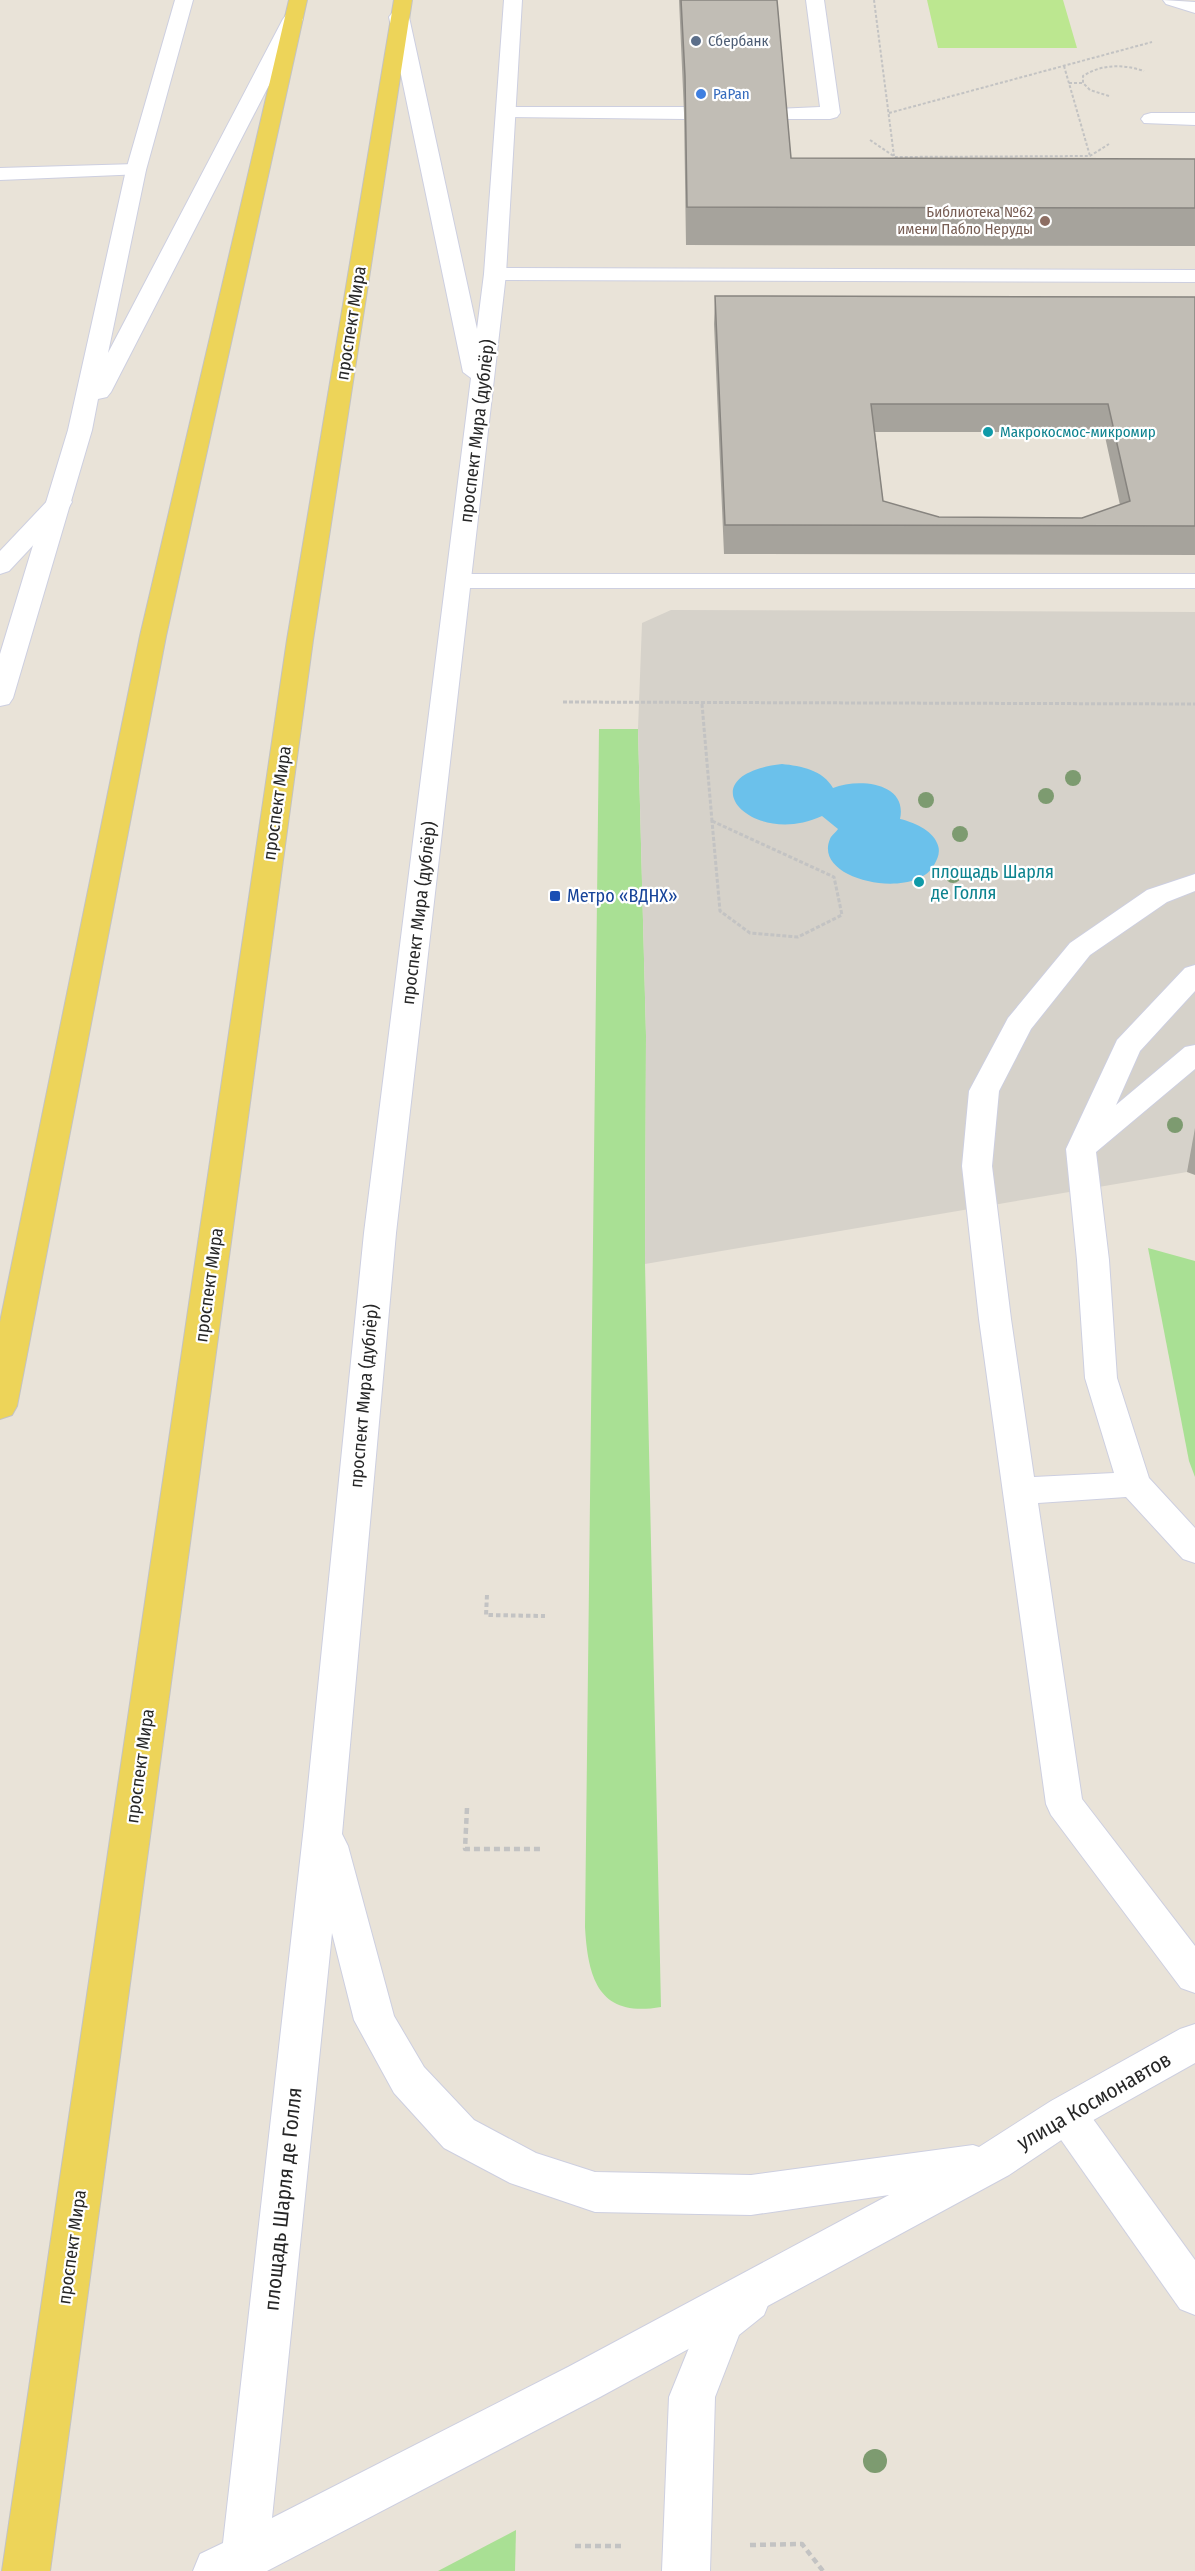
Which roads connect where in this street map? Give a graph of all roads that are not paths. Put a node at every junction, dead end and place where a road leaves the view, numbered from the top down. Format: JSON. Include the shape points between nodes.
{"nodes":[{"id":1,"x":184,"y":0,"type":"edge"},
{"id":2,"x":513,"y":0,"type":"edge"},
{"id":3,"x":815,"y":0,"type":"edge"},
{"id":4,"x":1172,"y":0,"type":"edge"},
{"id":5,"x":401,"y":8,"type":"edge"},
{"id":6,"x":1195,"y":8,"type":"edge"},
{"id":7,"x":296,"y":9,"type":"edge"},
{"id":8,"x":506,"y":113,"type":"junction"},
{"id":9,"x":684,"y":113,"type":"edge"},
{"id":10,"x":783,"y":113,"type":"edge"},
{"id":11,"x":1151,"y":119,"type":"road end"},
{"id":12,"x":1195,"y":119,"type":"edge"},
{"id":13,"x":136,"y":170,"type":"junction"},
{"id":14,"x":0,"y":174,"type":"edge"},
{"id":15,"x":495,"y":274,"type":"junction"},
{"id":16,"x":1195,"y":276,"type":"edge"},
{"id":17,"x":481,"y":400,"type":"junction"},
{"id":18,"x":80,"y":430,"type":"junction"},
{"id":19,"x":60,"y":502,"type":"junction"},
{"id":20,"x":0,"y":566,"type":"edge"},
{"id":21,"x":1195,"y":580,"type":"edge"},
{"id":22,"x":459,"y":581,"type":"junction"},
{"id":23,"x":0,"y":698,"type":"edge"},
{"id":24,"x":1195,"y":882,"type":"edge"},
{"id":25,"x":1195,"y":974,"type":"edge"},
{"id":26,"x":1195,"y":1054,"type":"edge"},
{"id":27,"x":1081,"y":1149,"type":"junction"},
{"id":28,"x":0,"y":1406,"type":"edge"},
{"id":29,"x":1134,"y":1484,"type":"junction"},
{"id":30,"x":1020,"y":1491,"type":"junction"},
{"id":31,"x":1195,"y":1550,"type":"edge"},
{"id":32,"x":323,"y":1826,"type":"junction"},
{"id":33,"x":1195,"y":1976,"type":"edge"},
{"id":34,"x":1195,"y":2042,"type":"edge"},
{"id":35,"x":1066,"y":2114,"type":"junction"},
{"id":36,"x":994,"y":2161,"type":"junction"},
{"id":37,"x":774,"y":2278,"type":"junction"},
{"id":38,"x":1195,"y":2295,"type":"edge"},
{"id":39,"x":235,"y":2566,"type":"edge"},
{"id":40,"x":26,"y":2571,"type":"edge"},
{"id":41,"x":686,"y":2571,"type":"edge"}],
"edges":[{"from":1,"to":13,"type":"main road"},
{"from":2,"to":8,"type":"main road","name":"проспект Мира (дублёр)"},
{"from":3,"to":10,"type":"lane","via":[[830,113]]},
{"from":4,"to":6,"type":"lane"},
{"from":5,"to":17,"type":"main road"},
{"from":5,"to":40,"type":"main road","name":"проспект Мира","via":[[300,640]]},
{"from":7,"to":18,"type":"main road"},
{"from":7,"to":28,"type":"main road","via":[[153,636]]},
{"from":8,"to":9,"type":"lane"},
{"from":8,"to":15,"type":"main road","name":"проспект Мира (дублёр)"},
{"from":11,"to":12,"type":"lane"},
{"from":13,"to":14,"type":"lane"},
{"from":13,"to":18,"type":"main road"},
{"from":15,"to":16,"type":"lane"},
{"from":15,"to":17,"type":"main road","name":"проспект Мира (дублёр)"},
{"from":17,"to":22,"type":"main road","name":"проспект Мира (дублёр)"},
{"from":18,"to":19,"type":"main road"},
{"from":19,"to":20,"type":"main road"},
{"from":19,"to":23,"type":"main road"},
{"from":21,"to":22,"type":"lane"},
{"from":22,"to":32,"type":"main road","name":"проспект Мира (дублёр)","via":[[380,1233]]},
{"from":24,"to":30,"type":"lane","via":[[1157,896],[1080,949],[1018,1026],[984,1091],[977,1166]]},
{"from":25,"to":27,"type":"lane","via":[[1127,1047]]},
{"from":26,"to":27,"type":"lane"},
{"from":27,"to":29,"type":"lane","via":[[1101,1378]]},
{"from":29,"to":30,"type":"lane"},
{"from":29,"to":31,"type":"lane"},
{"from":30,"to":33,"type":"lane","via":[[1064,1804]]},
{"from":32,"to":36,"type":"main road","via":[[375,2020],[409,2080],[459,2134],[525,2169],[595,2192],[751,2195]]},
{"from":32,"to":39,"type":"main road","name":"площадь Шарля де Голля"},
{"from":34,"to":35,"type":"main road","name":"улица Космонавтов"},
{"from":35,"to":36,"type":"main road","name":"улица Космонавтов"},
{"from":35,"to":38,"type":"lane"},
{"from":36,"to":37,"type":"main road","name":"улица Космонавтов"},
{"from":37,"to":39,"type":"main road"},
{"from":37,"to":41,"type":"main road","via":[[722,2321],[692,2397]]}]}
